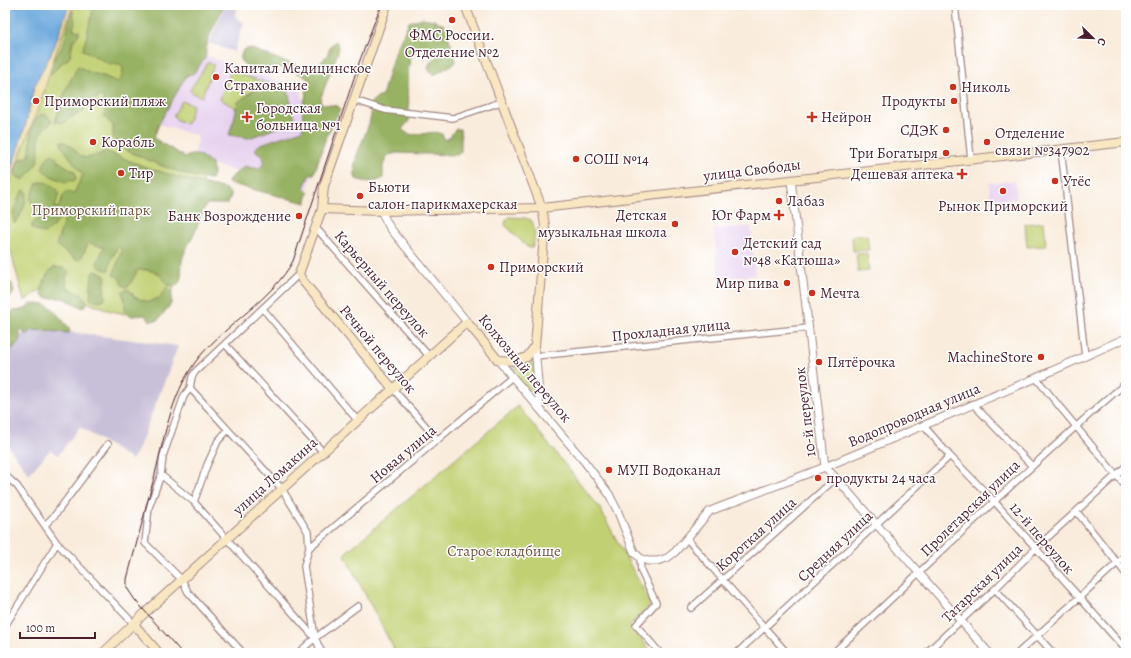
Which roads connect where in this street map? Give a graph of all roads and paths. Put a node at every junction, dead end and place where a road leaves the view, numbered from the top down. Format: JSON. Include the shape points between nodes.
{"nodes":[{"id":1,"x":387,"y":5,"type":"edge"},
{"id":2,"x":465,"y":5,"type":"edge"},
{"id":3,"x":954,"y":5,"type":"edge"},
{"id":4,"x":354,"y":100,"type":"junction"},
{"id":5,"x":501,"y":102,"type":"junction"},
{"id":6,"x":1126,"y":142,"type":"edge"},
{"id":7,"x":1061,"y":149,"type":"junction"},
{"id":8,"x":971,"y":159,"type":"junction"},
{"id":9,"x":791,"y":180,"type":"junction"},
{"id":10,"x":542,"y":208,"type":"junction"},
{"id":11,"x":322,"y":209,"type":"junction"},
{"id":12,"x":381,"y":211,"type":"junction"},
{"id":13,"x":316,"y":228,"type":"junction"},
{"id":14,"x":299,"y":274,"type":"junction"},
{"id":15,"x":263,"y":309,"type":"junction"},
{"id":16,"x":467,"y":322,"type":"junction"},
{"id":17,"x":808,"y":328,"type":"junction"},
{"id":18,"x":1126,"y":338,"type":"edge"},
{"id":19,"x":225,"y":344,"type":"junction"},
{"id":20,"x":535,"y":346,"type":"junction"},
{"id":21,"x":429,"y":356,"type":"junction"},
{"id":22,"x":536,"y":356,"type":"junction"},
{"id":23,"x":1085,"y":356,"type":"junction"},
{"id":24,"x":498,"y":360,"type":"junction"},
{"id":25,"x":512,"y":377,"type":"junction"},
{"id":26,"x":1036,"y":378,"type":"junction"},
{"id":27,"x":1126,"y":383,"type":"edge"},
{"id":28,"x":190,"y":388,"type":"junction"},
{"id":29,"x":393,"y":389,"type":"junction"},
{"id":30,"x":973,"y":404,"type":"junction"},
{"id":31,"x":540,"y":408,"type":"junction"},
{"id":32,"x":358,"y":421,"type":"junction"},
{"id":33,"x":923,"y":425,"type":"junction"},
{"id":34,"x":1075,"y":426,"type":"junction"},
{"id":35,"x":228,"y":430,"type":"junction"},
{"id":36,"x":438,"y":440,"type":"junction"},
{"id":37,"x":108,"y":444,"type":"dead end"},
{"id":38,"x":323,"y":452,"type":"junction"},
{"id":39,"x":950,"y":456,"type":"junction"},
{"id":40,"x":825,"y":466,"type":"junction"},
{"id":41,"x":1032,"y":466,"type":"junction"},
{"id":42,"x":1126,"y":466,"type":"edge"},
{"id":43,"x":5,"y":475,"type":"edge"},
{"id":44,"x":161,"y":475,"type":"junction"},
{"id":45,"x":1116,"y":475,"type":"junction"},
{"id":46,"x":836,"y":478,"type":"junction"},
{"id":47,"x":1126,"y":487,"type":"edge"},
{"id":48,"x":282,"y":489,"type":"junction"},
{"id":49,"x":994,"y":501,"type":"junction"},
{"id":50,"x":194,"y":502,"type":"junction"},
{"id":51,"x":1077,"y":512,"type":"junction"},
{"id":52,"x":877,"y":524,"type":"junction"},
{"id":53,"x":45,"y":525,"type":"junction"},
{"id":54,"x":227,"y":539,"type":"junction"},
{"id":55,"x":687,"y":539,"type":"junction"},
{"id":56,"x":57,"y":543,"type":"junction"},
{"id":57,"x":309,"y":548,"type":"junction"},
{"id":58,"x":1035,"y":549,"type":"junction"},
{"id":59,"x":1126,"y":555,"type":"edge"},
{"id":60,"x":640,"y":558,"type":"junction"},
{"id":61,"x":1117,"y":563,"type":"junction"},
{"id":62,"x":920,"y":573,"type":"junction"},
{"id":63,"x":1126,"y":574,"type":"edge"},
{"id":64,"x":182,"y":580,"type":"junction"},
{"id":65,"x":723,"y":580,"type":"junction"},
{"id":66,"x":995,"y":589,"type":"junction"},
{"id":67,"x":1079,"y":597,"type":"junction"},
{"id":68,"x":358,"y":606,"type":"dead end"},
{"id":69,"x":691,"y":608,"type":"dead end"},
{"id":70,"x":961,"y":621,"type":"junction"},
{"id":71,"x":134,"y":623,"type":"junction"},
{"id":72,"x":5,"y":626,"type":"edge"},
{"id":73,"x":765,"y":628,"type":"junction"},
{"id":74,"x":1036,"y":635,"type":"junction"},
{"id":75,"x":315,"y":638,"type":"junction"},
{"id":76,"x":1126,"y":650,"type":"edge"},
{"id":77,"x":104,"y":653,"type":"edge"},
{"id":78,"x":159,"y":653,"type":"edge"},
{"id":79,"x":243,"y":653,"type":"edge"},
{"id":80,"x":298,"y":653,"type":"edge"},
{"id":81,"x":322,"y":653,"type":"edge"},
{"id":82,"x":660,"y":653,"type":"edge"},
{"id":83,"x":737,"y":653,"type":"edge"},
{"id":84,"x":787,"y":653,"type":"edge"},
{"id":85,"x":834,"y":653,"type":"edge"},
{"id":86,"x":926,"y":653,"type":"edge"},
{"id":87,"x":989,"y":653,"type":"edge"},
{"id":88,"x":1018,"y":653,"type":"edge"},
{"id":89,"x":1053,"y":653,"type":"edge"}],
"edges":[{"from":1,"to":4,"type":"main road"},
{"from":2,"to":5,"type":"main road"},
{"from":3,"to":8,"type":"street"},
{"from":4,"to":5,"type":"street","via":[[385,110],[453,118]]},
{"from":4,"to":11,"type":"main road","via":[[324,186]]},
{"from":5,"to":10,"type":"main road"},
{"from":6,"to":7,"type":"main road","name":"улица Свободы"},
{"from":7,"to":8,"type":"main road","name":"улица Свободы"},
{"from":7,"to":23,"type":"street"},
{"from":8,"to":9,"type":"main road","name":"улица Свободы"},
{"from":9,"to":10,"type":"main road","name":"улица Свободы"},
{"from":9,"to":17,"type":"street","name":"10-й переулок"},
{"from":10,"to":12,"type":"main road","name":"улица Свободы"},
{"from":10,"to":20,"type":"main road","via":[[545,226]]},
{"from":11,"to":12,"type":"main road","name":"улица Свободы"},
{"from":11,"to":13,"type":"main road"},
{"from":12,"to":16,"type":"street","name":"Колхозный переулок","via":[[390,228]]},
{"from":13,"to":14,"type":"main road"},
{"from":13,"to":21,"type":"street","name":"Карьерный переулок"},
{"from":14,"to":15,"type":"street"},
{"from":14,"to":29,"type":"main road","name":"Речной переулок"},
{"from":15,"to":19,"type":"street"},
{"from":15,"to":32,"type":"street"},
{"from":16,"to":21,"type":"main road","name":"улица Ломакина"},
{"from":16,"to":24,"type":"main road","name":"Колхозный переулок"},
{"from":17,"to":22,"type":"street","name":"Прохладная улица"},
{"from":17,"to":40,"type":"street","name":"10-й переулок"},
{"from":18,"to":23,"type":"street","name":"Водопроводная улица"},
{"from":19,"to":28,"type":"street","via":[[195,372]]},
{"from":19,"to":38,"type":"street"},
{"from":20,"to":22,"type":"street"},
{"from":20,"to":24,"type":"main road","via":[[527,357],[515,361]]},
{"from":21,"to":29,"type":"main road","name":"улица Ломакина"},
{"from":22,"to":31,"type":"street"},
{"from":23,"to":26,"type":"street","name":"Водопроводная улица"},
{"from":24,"to":25,"type":"street","name":"Колхозный переулок"},
{"from":25,"to":31,"type":"street","name":"Колхозный переулок"},
{"from":25,"to":36,"type":"street","name":"Новая улица"},
{"from":26,"to":30,"type":"street","name":"Водопроводная улица"},
{"from":26,"to":34,"type":"street"},
{"from":27,"to":34,"type":"street","name":"Пролетарская улица"},
{"from":28,"to":35,"type":"street"},
{"from":28,"to":44,"type":"street","via":[[184,396],[172,427],[163,456]]},
{"from":29,"to":32,"type":"main road","name":"улица Ломакина"},
{"from":29,"to":36,"type":"street","name":"Речной переулок"},
{"from":30,"to":33,"type":"street","name":"Водопроводная улица"},
{"from":30,"to":41,"type":"street"},
{"from":31,"to":60,"type":"street","name":"Колхозный переулок","via":[[609,494],[634,552]]},
{"from":32,"to":38,"type":"main road","name":"улица Ломакина"},
{"from":33,"to":39,"type":"street","name":"12-й переулок"},
{"from":33,"to":40,"type":"street","name":"Водопроводная улица"},
{"from":34,"to":41,"type":"street","name":"Пролетарская улица"},
{"from":34,"to":45,"type":"street"},
{"from":35,"to":48,"type":"street"},
{"from":35,"to":50,"type":"street","via":[[218,441]]},
{"from":36,"to":57,"type":"street","name":"Новая улица"},
{"from":37,"to":53,"type":"street"},
{"from":38,"to":48,"type":"main road","name":"улица Ломакина"},
{"from":39,"to":49,"type":"street","name":"12-й переулок"},
{"from":39,"to":52,"type":"street","name":"Средняя улица"},
{"from":40,"to":46,"type":"street","name":"10-й переулок"},
{"from":40,"to":55,"type":"street","name":"Водопроводная улица","via":[[710,511]]},
{"from":41,"to":49,"type":"street","name":"Пролетарская улица"},
{"from":42,"to":45,"type":"street","name":"Татарская улица"},
{"from":43,"to":53,"type":"street","via":[[17,486]]},
{"from":44,"to":50,"type":"street"},
{"from":44,"to":64,"type":"street","via":[[149,507],[145,543]]},
{"from":45,"to":47,"type":"street"},
{"from":45,"to":51,"type":"street","name":"Татарская улица"},
{"from":46,"to":52,"type":"street","name":"10-й переулок"},
{"from":46,"to":65,"type":"street","name":"Короткая улица"},
{"from":48,"to":54,"type":"main road","name":"улица Ломакина"},
{"from":48,"to":57,"type":"street","via":[[308,532]]},
{"from":49,"to":58,"type":"street","name":"12-й переулок"},
{"from":49,"to":62,"type":"street","name":"Пролетарская улица"},
{"from":50,"to":54,"type":"street"},
{"from":51,"to":58,"type":"street","name":"Татарская улица"},
{"from":51,"to":61,"type":"street"},
{"from":52,"to":62,"type":"street","name":"10-й переулок"},
{"from":52,"to":73,"type":"street","name":"Средняя улица"},
{"from":53,"to":56,"type":"street"},
{"from":54,"to":64,"type":"main road","name":"улица Ломакина"},
{"from":54,"to":75,"type":"street"},
{"from":55,"to":60,"type":"street","via":[[666,558],[652,561]]},
{"from":55,"to":65,"type":"street"},
{"from":56,"to":71,"type":"street"},
{"from":56,"to":72,"type":"street"},
{"from":57,"to":75,"type":"street","via":[[304,566]]},
{"from":58,"to":66,"type":"street","name":"Татарская улица"},
{"from":58,"to":67,"type":"street","name":"12-й переулок"},
{"from":59,"to":61,"type":"street"},
{"from":60,"to":82,"type":"street","via":[[641,571],[656,603],[636,625]]},
{"from":61,"to":63,"type":"street"},
{"from":61,"to":67,"type":"street"},
{"from":62,"to":70,"type":"street","name":"10-й переулок"},
{"from":62,"to":85,"type":"street","name":"Пролетарская улица"},
{"from":64,"to":71,"type":"main road","name":"улица Ломакина"},
{"from":64,"to":79,"type":"street","via":[[188,592]]},
{"from":65,"to":69,"type":"street","name":"Короткая улица"},
{"from":65,"to":73,"type":"street"},
{"from":66,"to":70,"type":"street","name":"Татарская улица"},
{"from":66,"to":74,"type":"street"},
{"from":67,"to":74,"type":"street"},
{"from":67,"to":76,"type":"street","name":"12-й переулок"},
{"from":68,"to":75,"type":"street"},
{"from":70,"to":86,"type":"street","name":"Татарская улица"},
{"from":70,"to":87,"type":"street","name":"10-й переулок"},
{"from":71,"to":77,"type":"main road","name":"улица Ломакина"},
{"from":71,"to":78,"type":"main road"},
{"from":73,"to":83,"type":"street","name":"Средняя улица"},
{"from":73,"to":84,"type":"street"},
{"from":74,"to":88,"type":"street"},
{"from":74,"to":89,"type":"street"},
{"from":75,"to":80,"type":"street"},
{"from":75,"to":81,"type":"street"}]}
